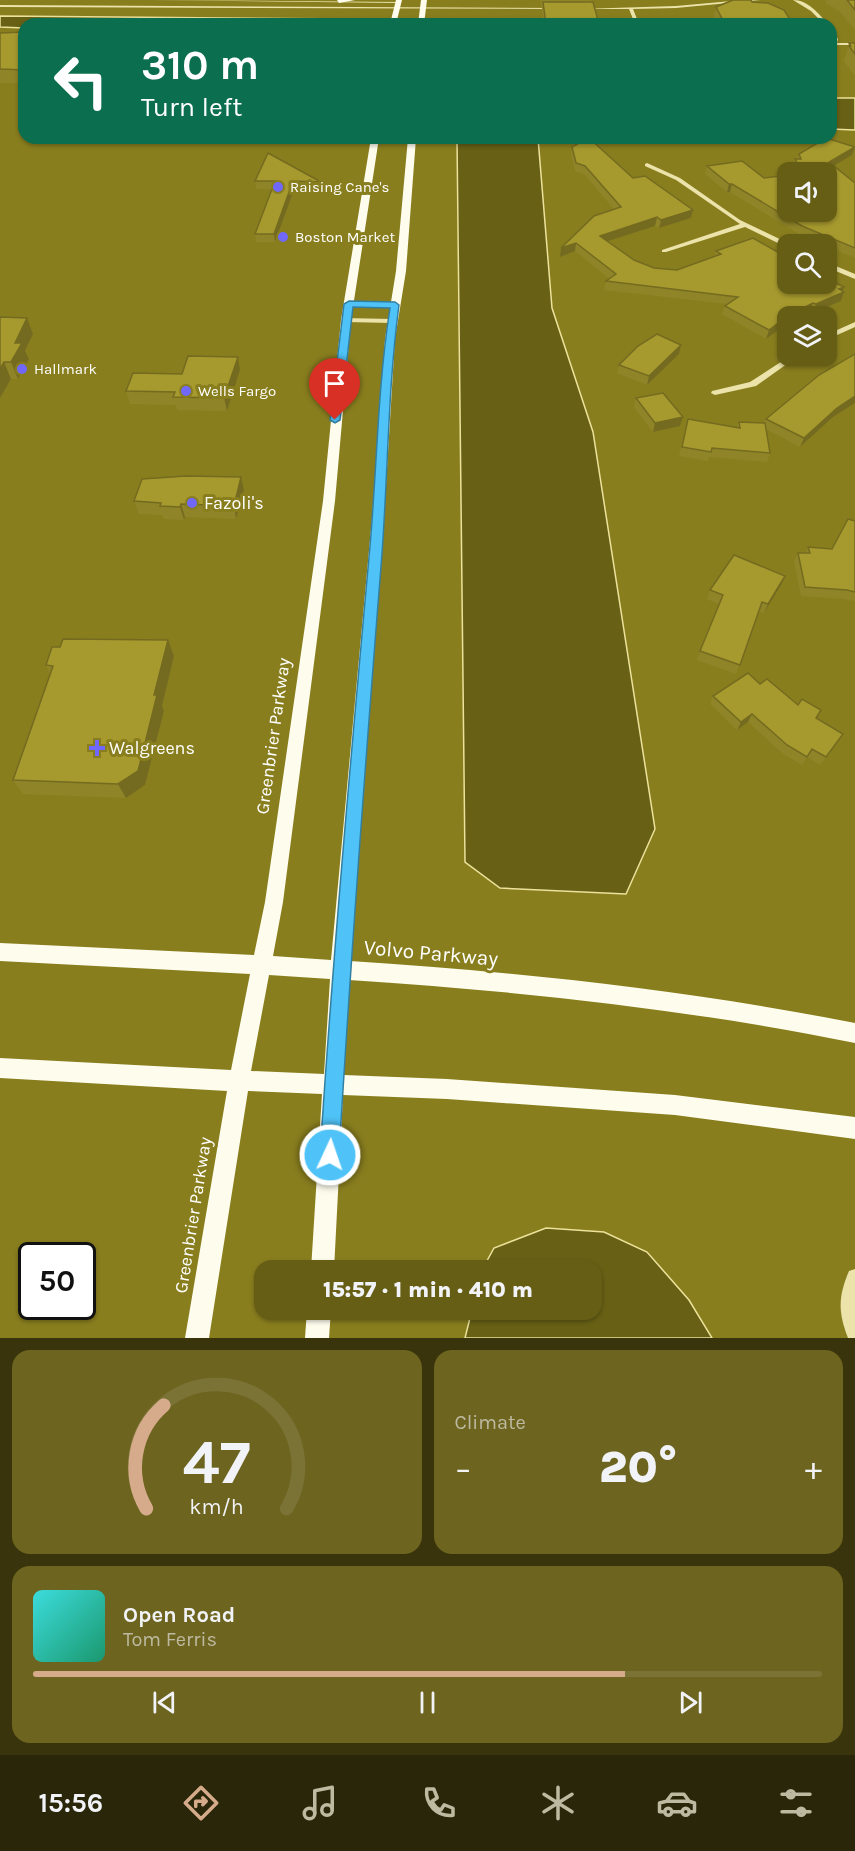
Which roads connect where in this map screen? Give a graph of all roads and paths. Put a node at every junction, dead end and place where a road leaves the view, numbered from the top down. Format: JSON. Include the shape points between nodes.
{"nodes":[{"id":1,"x":152,"y":0,"type":"edge"},
{"id":2,"x":352,"y":0,"type":"edge"},
{"id":3,"x":691,"y":0,"type":"edge"},
{"id":4,"x":758,"y":0,"type":"edge"},
{"id":5,"x":796,"y":0,"type":"edge"},
{"id":6,"x":339,"y":1,"type":"edge"},
{"id":7,"x":557,"y":3,"type":"edge"},
{"id":8,"x":398,"y":4,"type":"edge"},
{"id":9,"x":424,"y":4,"type":"edge"},
{"id":10,"x":580,"y":4,"type":"edge"},
{"id":11,"x":0,"y":6,"type":"edge"},
{"id":12,"x":561,"y":9,"type":"edge"},
{"id":13,"x":572,"y":9,"type":"edge"},
{"id":14,"x":631,"y":9,"type":"junction"},
{"id":15,"x":635,"y":18,"type":"edge"},
{"id":16,"x":821,"y":18,"type":"edge"},
{"id":17,"x":855,"y":44,"type":"edge"},
{"id":18,"x":837,"y":46,"type":"edge"},
{"id":19,"x":374,"y":144,"type":"edge"},
{"id":20,"x":412,"y":144,"type":"edge"},
{"id":21,"x":647,"y":165,"type":"dead end"},
{"id":22,"x":744,"y":225,"type":"junction"},
{"id":23,"x":777,"y":241,"type":"edge"},
{"id":24,"x":664,"y":251,"type":"dead end"},
{"id":25,"x":837,"y":269,"type":"edge"},
{"id":26,"x":855,"y":277,"type":"edge"},
{"id":27,"x":395,"y":305,"type":"junction"},
{"id":28,"x":347,"y":312,"type":"junction"},
{"id":29,"x":392,"y":321,"type":"junction"},
{"id":30,"x":855,"y":324,"type":"edge"},
{"id":31,"x":837,"y":333,"type":"edge"},
{"id":32,"x":779,"y":366,"type":"edge"},
{"id":33,"x":715,"y":393,"type":"dead end"},
{"id":34,"x":0,"y":952,"type":"edge"},
{"id":35,"x":262,"y":965,"type":"junction"},
{"id":36,"x":340,"y":970,"type":"junction"},
{"id":37,"x":855,"y":1033,"type":"edge"},
{"id":38,"x":0,"y":1068,"type":"edge"},
{"id":39,"x":239,"y":1081,"type":"junction"},
{"id":40,"x":334,"y":1085,"type":"junction"},
{"id":41,"x":855,"y":1128,"type":"edge"},
{"id":42,"x":323,"y":1260,"type":"edge"},
{"id":43,"x":855,"y":1277,"type":"edge"},
{"id":44,"x":318,"y":1320,"type":"edge"},
{"id":45,"x":855,"y":1335,"type":"edge"},
{"id":46,"x":197,"y":1338,"type":"edge"},
{"id":47,"x":317,"y":1338,"type":"edge"}],
"edges":[{"from":1,"to":6,"type":"street"},
{"from":2,"to":6,"type":"main road"},
{"from":3,"to":10,"type":"street"},
{"from":4,"to":14,"type":"street"},
{"from":5,"to":16,"type":"street"},
{"from":6,"to":8,"type":"street"},
{"from":7,"to":9,"type":"street"},
{"from":8,"to":9,"type":"street"},
{"from":8,"to":11,"type":"street"},
{"from":9,"to":12,"type":"street"},
{"from":13,"to":14,"type":"street"},
{"from":14,"to":15,"type":"street"},
{"from":17,"to":18,"type":"street"},
{"from":19,"to":28,"type":"main road","name":"Greenbrier Parkway"},
{"from":20,"to":27,"type":"main road"},
{"from":21,"to":22,"type":"street","via":[[678,179]]},
{"from":22,"to":23,"type":"street"},
{"from":22,"to":24,"type":"street"},
{"from":25,"to":26,"type":"street"},
{"from":27,"to":28,"type":"street"},
{"from":27,"to":29,"type":"main road"},
{"from":28,"to":29,"type":"street"},
{"from":28,"to":35,"type":"main road","name":"Greenbrier Parkway","via":[[329,501]]},
{"from":29,"to":36,"type":"main road"},
{"from":30,"to":31,"type":"street"},
{"from":32,"to":33,"type":"street","via":[[753,384]]},
{"from":34,"to":35,"type":"main road","name":"Volvo Parkway"},
{"from":35,"to":36,"type":"main road","name":"Volvo Parkway"},
{"from":35,"to":39,"type":"main road","name":"Greenbrier Parkway"},
{"from":36,"to":37,"type":"main road","name":"Volvo Parkway","via":[[602,992]]},
{"from":36,"to":40,"type":"main road"},
{"from":38,"to":39,"type":"main road"},
{"from":39,"to":40,"type":"main road"},
{"from":39,"to":46,"type":"main road","name":"Greenbrier Parkway"},
{"from":40,"to":41,"type":"main road","via":[[675,1105]]},
{"from":40,"to":42,"type":"main road"},
{"from":43,"to":45,"type":"street","via":[[846,1304]]},
{"from":44,"to":47,"type":"main road"}]}
